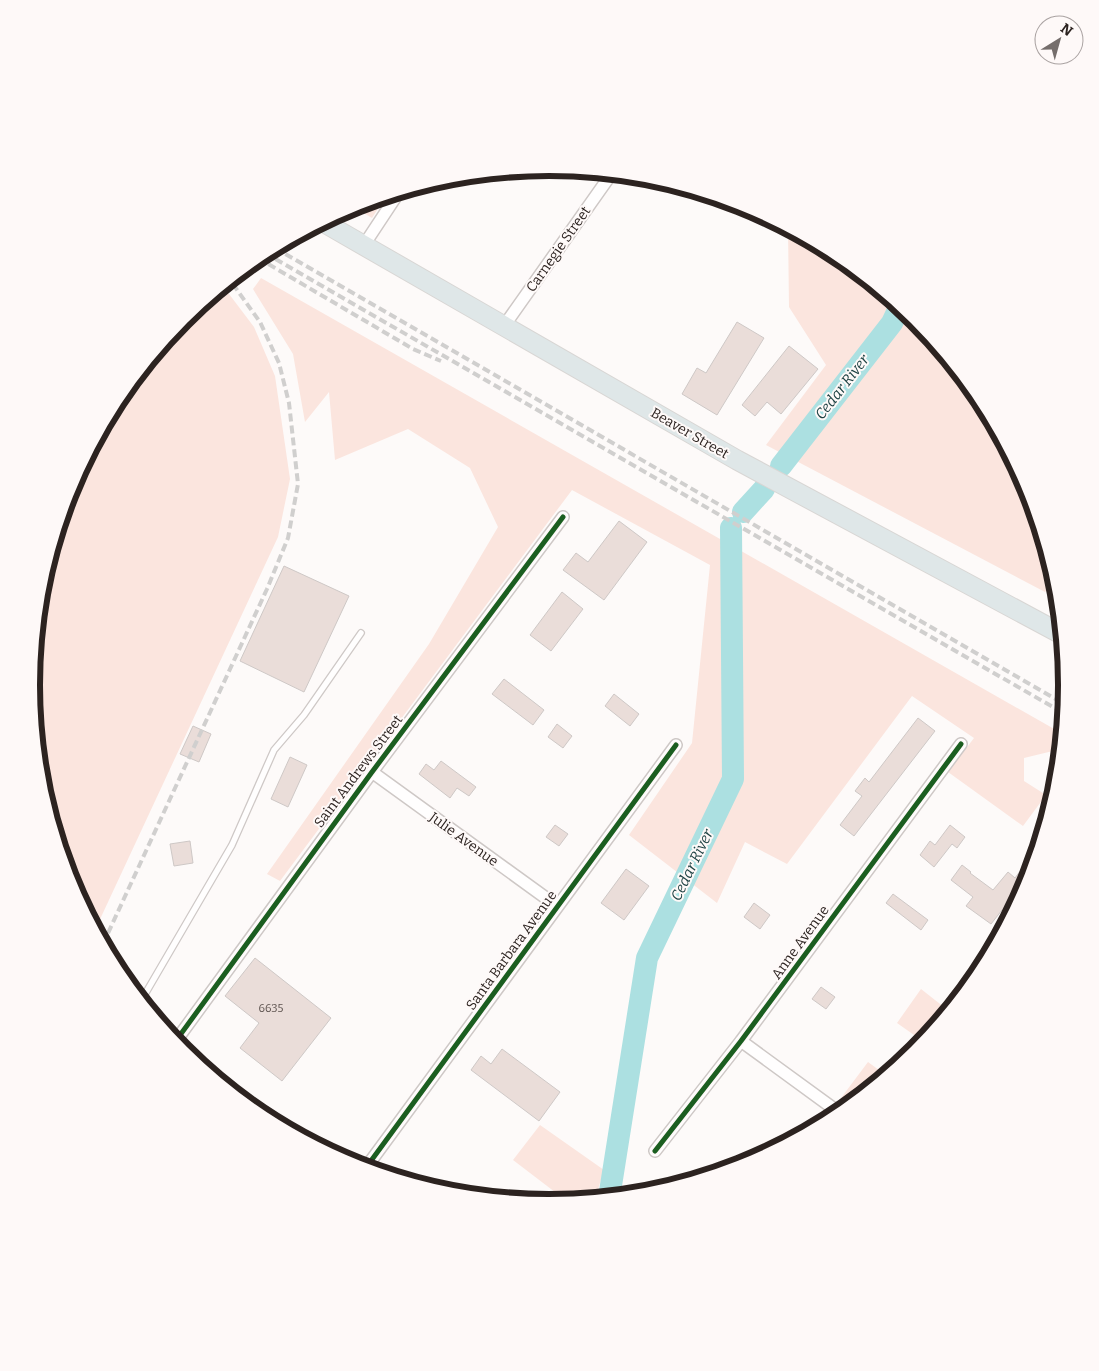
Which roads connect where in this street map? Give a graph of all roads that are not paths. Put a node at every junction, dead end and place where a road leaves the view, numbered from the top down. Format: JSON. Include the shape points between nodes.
{"nodes":[{"id":1,"x":608,"y":179,"type":"edge"},
{"id":2,"x":393,"y":201,"type":"edge"},
{"id":3,"x":330,"y":226,"type":"edge"},
{"id":4,"x":364,"y":245,"type":"junction"},
{"id":5,"x":504,"y":326,"type":"junction"},
{"id":6,"x":563,"y":517,"type":"dead end"},
{"id":7,"x":1056,"y":632,"type":"edge"},
{"id":8,"x":361,"y":633,"type":"dead end"},
{"id":9,"x":961,"y":744,"type":"dead end"},
{"id":10,"x":676,"y":745,"type":"dead end"},
{"id":11,"x":372,"y":772,"type":"junction"},
{"id":12,"x":557,"y":906,"type":"junction"},
{"id":13,"x":144,"y":995,"type":"edge"},
{"id":14,"x":180,"y":1036,"type":"edge"},
{"id":15,"x":741,"y":1041,"type":"junction"},
{"id":16,"x":834,"y":1109,"type":"edge"},
{"id":17,"x":655,"y":1151,"type":"dead end"},
{"id":18,"x":370,"y":1162,"type":"edge"}],
"edges":[{"from":1,"to":5,"type":"street","name":"Carnegie Street"},
{"from":2,"to":4,"type":"street"},
{"from":3,"to":4,"type":"main road","name":"Beaver Street"},
{"from":4,"to":5,"type":"main road","name":"Beaver Street"},
{"from":5,"to":7,"type":"main road","name":"Beaver Street","via":[[737,460]]},
{"from":6,"to":11,"type":"street","name":"Saint Andrews Street"},
{"from":8,"to":13,"type":"lane","via":[[304,716],[274,750],[232,845]]},
{"from":9,"to":15,"type":"street","name":"Anne Avenue"},
{"from":10,"to":12,"type":"street","name":"Santa Barbara Avenue"},
{"from":11,"to":12,"type":"street","name":"Julie Avenue"},
{"from":11,"to":14,"type":"street","name":"Saint Andrews Street"},
{"from":12,"to":18,"type":"street","name":"Santa Barbara Avenue"},
{"from":15,"to":16,"type":"street"},
{"from":15,"to":17,"type":"street","name":"Anne Avenue"}]}
